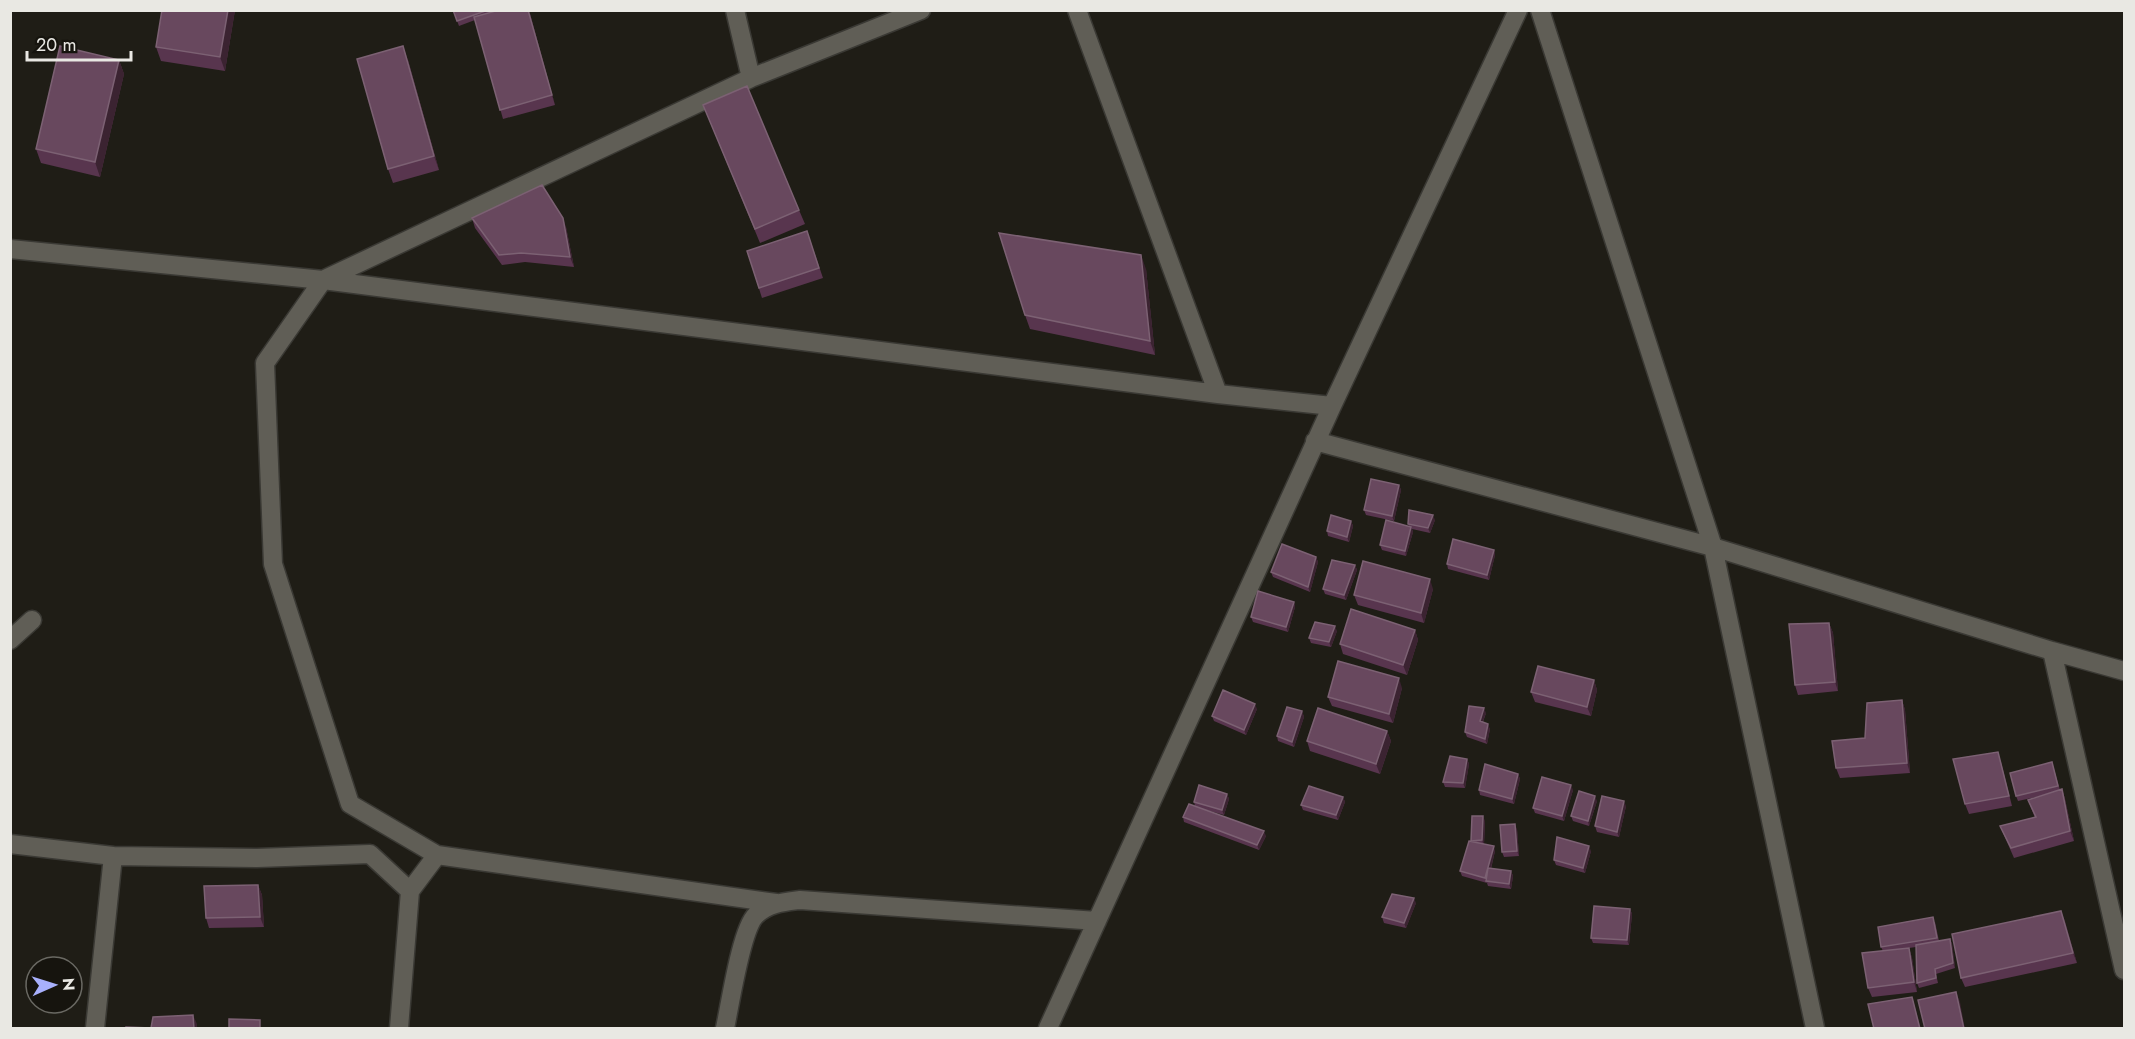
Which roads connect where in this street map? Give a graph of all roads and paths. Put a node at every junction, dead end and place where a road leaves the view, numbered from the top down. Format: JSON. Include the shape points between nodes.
{"nodes":[{"id":1,"x":735,"y":10,"type":"edge"},
{"id":2,"x":921,"y":10,"type":"edge"},
{"id":3,"x":1077,"y":10,"type":"edge"},
{"id":4,"x":1518,"y":10,"type":"edge"},
{"id":5,"x":1540,"y":10,"type":"edge"},
{"id":6,"x":751,"y":78,"type":"junction"},
{"id":7,"x":10,"y":249,"type":"edge"},
{"id":8,"x":323,"y":280,"type":"junction"},
{"id":9,"x":1218,"y":394,"type":"junction"},
{"id":10,"x":1332,"y":406,"type":"junction"},
{"id":11,"x":1316,"y":441,"type":"junction"},
{"id":12,"x":1713,"y":547,"type":"junction"},
{"id":13,"x":32,"y":620,"type":"dead end"},
{"id":14,"x":10,"y":640,"type":"edge"},
{"id":15,"x":2052,"y":651,"type":"junction"},
{"id":16,"x":2124,"y":670,"type":"edge"},
{"id":17,"x":10,"y":844,"type":"edge"},
{"id":18,"x":437,"y":855,"type":"junction"},
{"id":19,"x":113,"y":856,"type":"junction"},
{"id":20,"x":410,"y":891,"type":"junction"},
{"id":21,"x":776,"y":903,"type":"junction"},
{"id":22,"x":1097,"y":921,"type":"junction"},
{"id":23,"x":2124,"y":970,"type":"edge"},
{"id":24,"x":95,"y":1029,"type":"edge"},
{"id":25,"x":399,"y":1029,"type":"edge"},
{"id":26,"x":725,"y":1029,"type":"edge"},
{"id":27,"x":1048,"y":1029,"type":"edge"},
{"id":28,"x":1815,"y":1029,"type":"edge"}],
"edges":[{"from":1,"to":6,"type":"street"},
{"from":2,"to":6,"type":"street"},
{"from":3,"to":9,"type":"street"},
{"from":4,"to":10,"type":"street"},
{"from":5,"to":12,"type":"street"},
{"from":6,"to":8,"type":"street"},
{"from":7,"to":8,"type":"street"},
{"from":8,"to":9,"type":"street"},
{"from":8,"to":18,"type":"street","via":[[265,363],[273,564],[350,804]]},
{"from":9,"to":10,"type":"street"},
{"from":10,"to":11,"type":"street"},
{"from":11,"to":12,"type":"street"},
{"from":11,"to":22,"type":"street"},
{"from":12,"to":15,"type":"street"},
{"from":12,"to":28,"type":"street"},
{"from":13,"to":14,"type":"street"},
{"from":15,"to":16,"type":"street"},
{"from":15,"to":23,"type":"street"},
{"from":17,"to":19,"type":"street"},
{"from":18,"to":20,"type":"street"},
{"from":18,"to":21,"type":"street"},
{"from":19,"to":20,"type":"street","via":[[257,858],[370,854]]},
{"from":19,"to":24,"type":"street"},
{"from":20,"to":25,"type":"street"},
{"from":21,"to":22,"type":"street","via":[[800,900]]},
{"from":21,"to":26,"type":"street","via":[[755,916],[744,939]]},
{"from":22,"to":27,"type":"street"}]}
